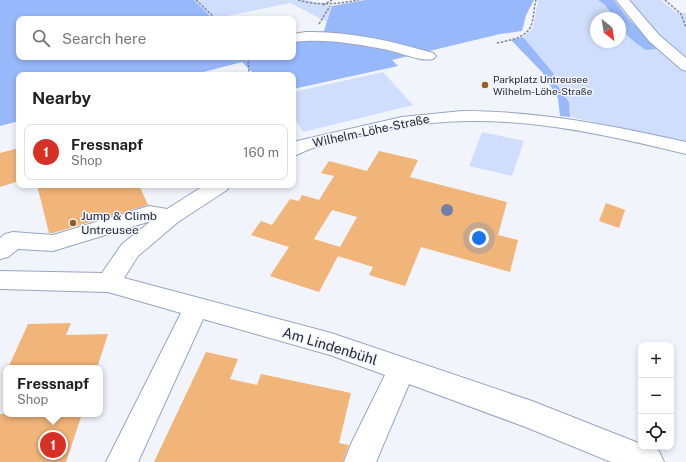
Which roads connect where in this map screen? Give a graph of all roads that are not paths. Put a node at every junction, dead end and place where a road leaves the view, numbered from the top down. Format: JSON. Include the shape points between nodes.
{"nodes":[{"id":1,"x":622,"y":0,"type":"edge"},
{"id":2,"x":296,"y":38,"type":"edge"},
{"id":3,"x":428,"y":56,"type":"dead end"},
{"id":4,"x":686,"y":66,"type":"edge"},
{"id":5,"x":686,"y":148,"type":"edge"},
{"id":6,"x":296,"y":149,"type":"edge"},
{"id":7,"x":215,"y":188,"type":"edge"},
{"id":8,"x":170,"y":217,"type":"junction"},
{"id":9,"x":0,"y":252,"type":"edge"},
{"id":10,"x":0,"y":280,"type":"edge"},
{"id":11,"x":108,"y":283,"type":"junction"},
{"id":12,"x":196,"y":307,"type":"junction"},
{"id":13,"x":402,"y":369,"type":"junction"},
{"id":14,"x":122,"y":462,"type":"edge"},
{"id":15,"x":360,"y":462,"type":"edge"},
{"id":16,"x":648,"y":462,"type":"edge"}],
"edges":[{"from":1,"to":4,"type":"street","via":[[654,38]]},
{"from":2,"to":3,"type":"street","via":[[309,36],[374,42]]},
{"from":5,"to":6,"type":"street","name":"Wilhelm-Löhe-Straße","via":[[619,132],[553,121],[461,116],[379,127]]},
{"from":7,"to":8,"type":"street"},
{"from":8,"to":9,"type":"street","via":[[149,213],[53,243],[12,240]]},
{"from":8,"to":11,"type":"street","via":[[130,250]]},
{"from":10,"to":11,"type":"street","name":"Am Lindenbühl"},
{"from":11,"to":12,"type":"street","name":"Am Lindenbühl"},
{"from":12,"to":13,"type":"street","name":"Am Lindenbühl","via":[[332,344]]},
{"from":12,"to":14,"type":"street"},
{"from":13,"to":15,"type":"street"},
{"from":13,"to":16,"type":"street","name":"Am Lindenbühl","via":[[532,415]]}]}
